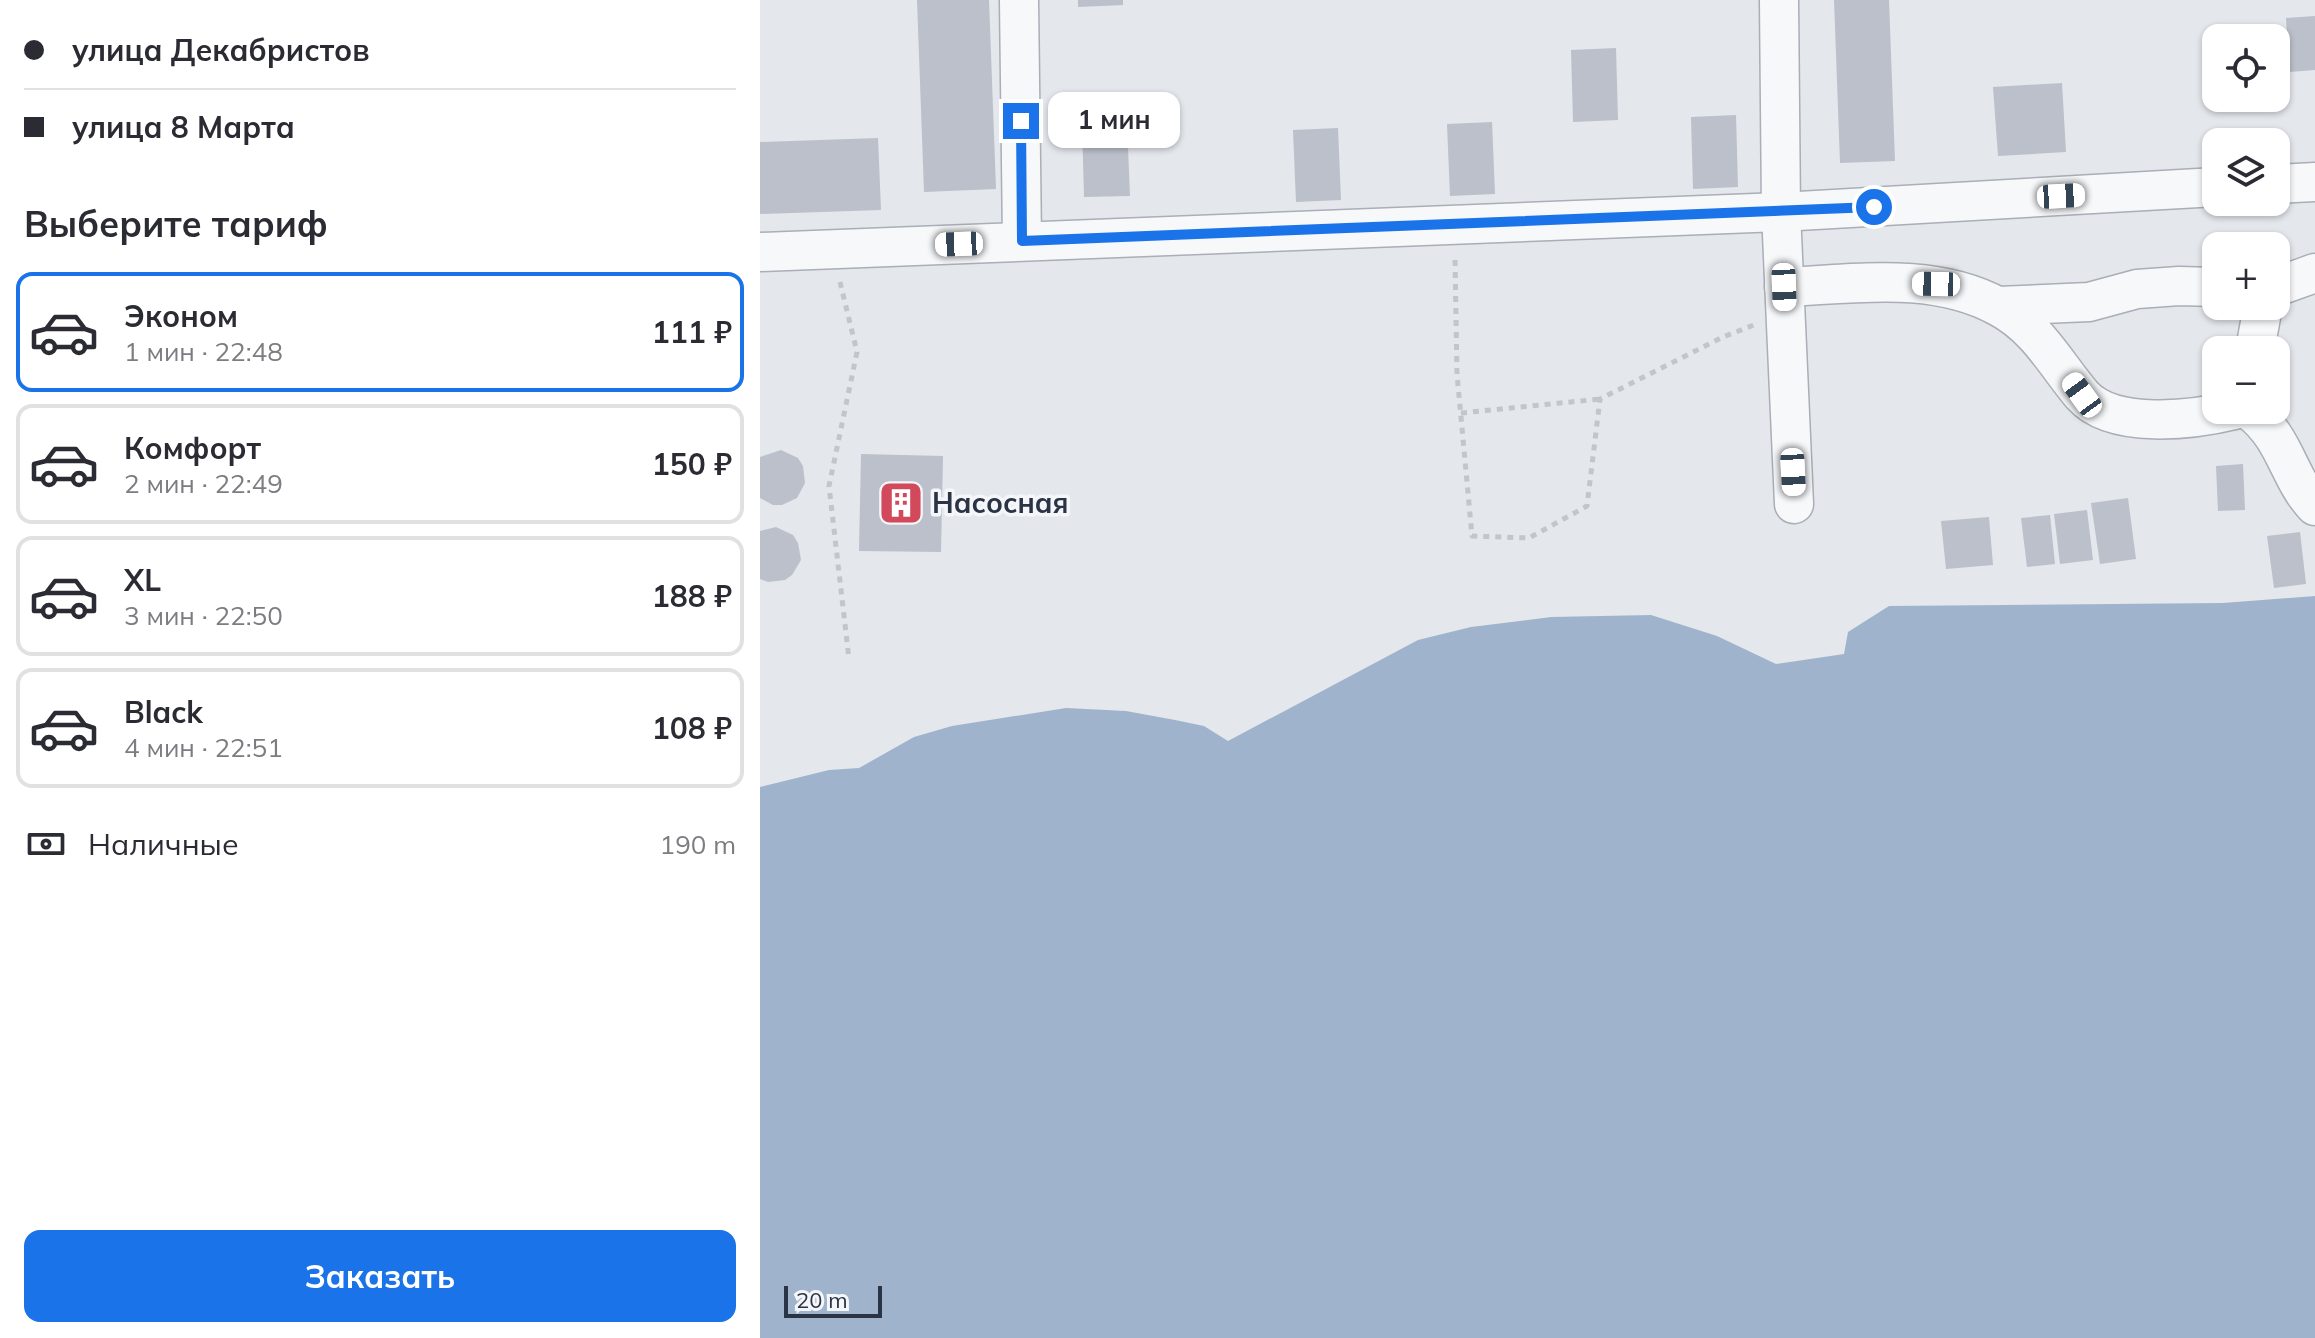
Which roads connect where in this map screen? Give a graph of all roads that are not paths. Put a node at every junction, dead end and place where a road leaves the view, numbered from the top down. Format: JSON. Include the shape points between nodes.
{"nodes":[{"id":1,"x":1019,"y":0,"type":"edge"},
{"id":2,"x":1779,"y":0,"type":"edge"},
{"id":3,"x":2315,"y":182,"type":"edge"},
{"id":4,"x":2290,"y":183,"type":"edge"},
{"id":5,"x":2202,"y":188,"type":"edge"},
{"id":6,"x":1781,"y":212,"type":"junction"},
{"id":7,"x":1022,"y":241,"type":"junction"},
{"id":8,"x":760,"y":252,"type":"edge"},
{"id":9,"x":2315,"y":273,"type":"edge"},
{"id":10,"x":2290,"y":282,"type":"edge"},
{"id":11,"x":2202,"y":287,"type":"edge"},
{"id":12,"x":1784,"y":300,"type":"junction"},
{"id":13,"x":1998,"y":306,"type":"junction"},
{"id":14,"x":2202,"y":416,"type":"edge"},
{"id":15,"x":2263,"y":424,"type":"edge"},
{"id":16,"x":1794,"y":504,"type":"dead end"},
{"id":17,"x":2315,"y":506,"type":"edge"}],
"edges":[{"from":1,"to":7,"type":"street"},
{"from":2,"to":6,"type":"street"},
{"from":3,"to":4,"type":"street"},
{"from":5,"to":6,"type":"street"},
{"from":6,"to":7,"type":"street"},
{"from":6,"to":12,"type":"street"},
{"from":7,"to":8,"type":"street"},
{"from":9,"to":10,"type":"street"},
{"from":11,"to":13,"type":"street","via":[[2151,288],[2078,304]]},
{"from":12,"to":13,"type":"street","via":[[1843,283],[1936,284]]},
{"from":12,"to":16,"type":"street"},
{"from":13,"to":14,"type":"street","via":[[2031,329],[2082,395],[2106,412]]},
{"from":15,"to":17,"type":"street","via":[[2279,440]]}]}
